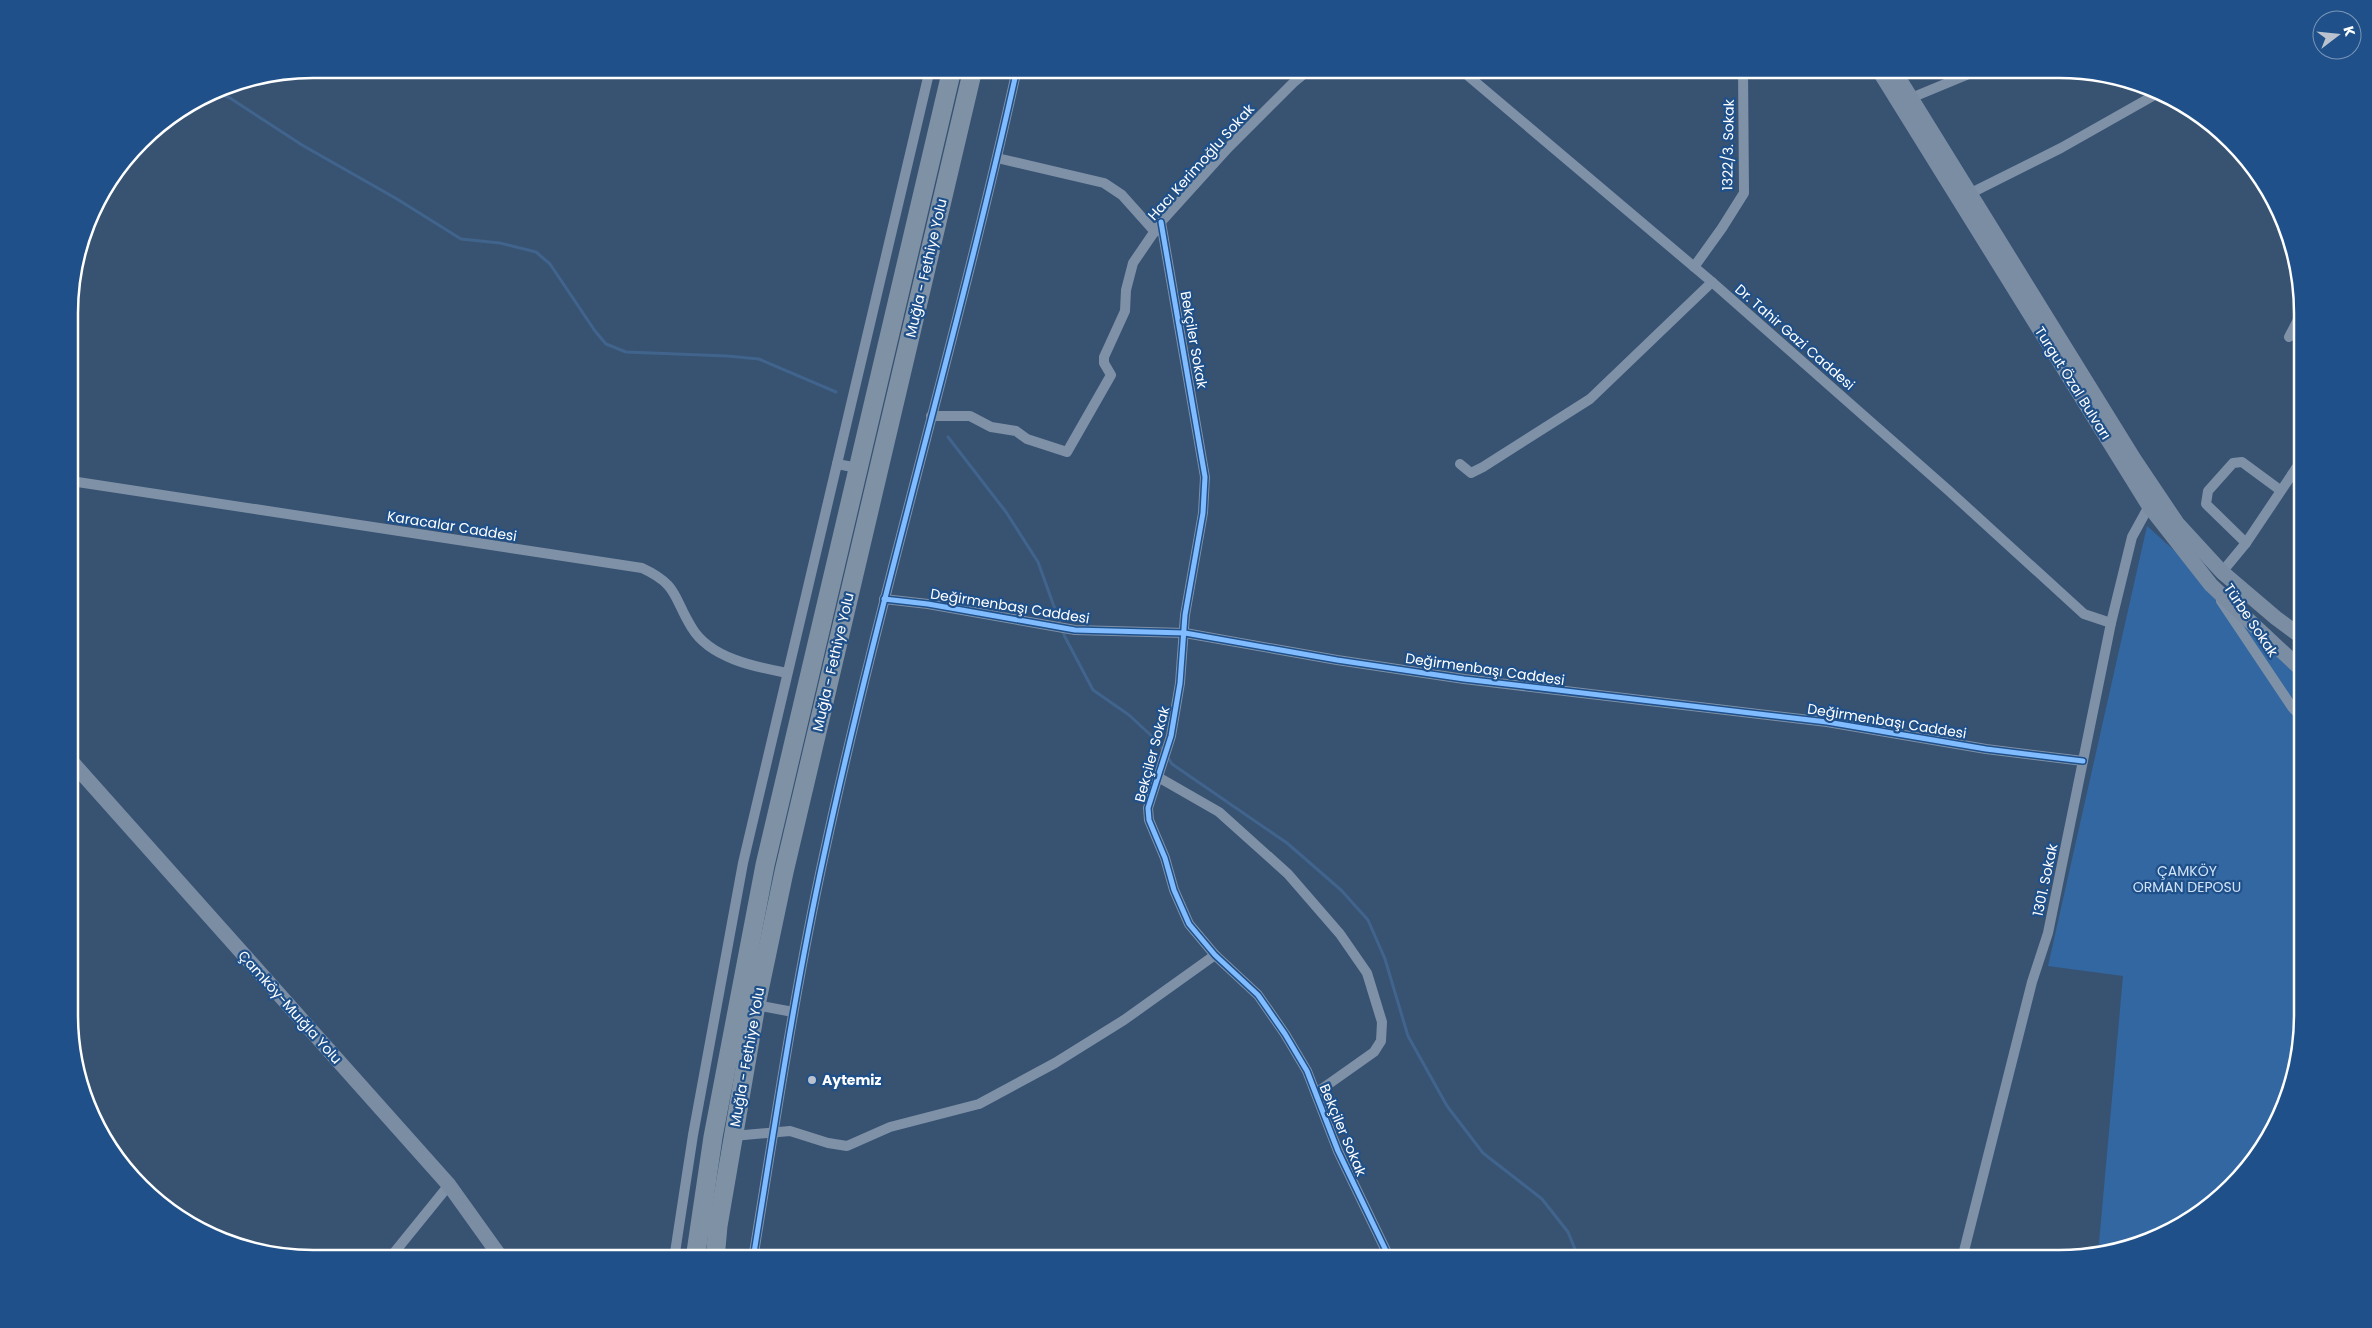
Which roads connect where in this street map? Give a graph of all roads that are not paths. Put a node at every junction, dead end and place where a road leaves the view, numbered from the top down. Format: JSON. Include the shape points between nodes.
{"nodes":[{"id":1,"x":928,"y":77,"type":"edge"},
{"id":2,"x":950,"y":77,"type":"edge"},
{"id":3,"x":971,"y":77,"type":"edge"},
{"id":4,"x":1015,"y":77,"type":"edge"},
{"id":5,"x":1300,"y":77,"type":"edge"},
{"id":6,"x":1469,"y":77,"type":"edge"},
{"id":7,"x":1742,"y":77,"type":"edge"},
{"id":8,"x":1883,"y":77,"type":"edge"},
{"id":9,"x":1898,"y":77,"type":"edge"},
{"id":10,"x":1962,"y":77,"type":"edge"},
{"id":11,"x":2152,"y":96,"type":"edge"},
{"id":12,"x":1911,"y":98,"type":"junction"},
{"id":13,"x":997,"y":158,"type":"junction"},
{"id":14,"x":1969,"y":194,"type":"junction"},
{"id":15,"x":1161,"y":222,"type":"junction"},
{"id":16,"x":1155,"y":232,"type":"junction"},
{"id":17,"x":1694,"y":267,"type":"junction"},
{"id":18,"x":1712,"y":282,"type":"junction"},
{"id":19,"x":2294,"y":326,"type":"edge"},
{"id":20,"x":2288,"y":337,"type":"dead end"},
{"id":21,"x":931,"y":416,"type":"junction"},
{"id":22,"x":837,"y":464,"type":"junction"},
{"id":23,"x":1460,"y":464,"type":"dead end"},
{"id":24,"x":858,"y":468,"type":"junction"},
{"id":25,"x":2294,"y":471,"type":"edge"},
{"id":26,"x":78,"y":483,"type":"edge"},
{"id":27,"x":2280,"y":490,"type":"junction"},
{"id":28,"x":2149,"y":506,"type":"junction"},
{"id":29,"x":2246,"y":543,"type":"junction"},
{"id":30,"x":2222,"y":572,"type":"junction"},
{"id":31,"x":2211,"y":585,"type":"junction"},
{"id":32,"x":884,"y":599,"type":"junction"},
{"id":33,"x":2111,"y":623,"type":"junction"},
{"id":34,"x":2294,"y":631,"type":"edge"},
{"id":35,"x":1184,"y":633,"type":"junction"},
{"id":36,"x":2294,"y":663,"type":"edge"},
{"id":37,"x":787,"y":673,"type":"junction"},
{"id":38,"x":2294,"y":708,"type":"edge"},
{"id":39,"x":2083,"y":761,"type":"junction"},
{"id":40,"x":78,"y":770,"type":"edge"},
{"id":41,"x":1158,"y":776,"type":"junction"},
{"id":42,"x":784,"y":779,"type":"junction"},
{"id":43,"x":762,"y":784,"type":"junction"},
{"id":44,"x":743,"y":869,"type":"junction"},
{"id":45,"x":762,"y":881,"type":"junction"},
{"id":46,"x":1216,"y":955,"type":"junction"},
{"id":47,"x":756,"y":1005,"type":"junction"},
{"id":48,"x":793,"y":1012,"type":"junction"},
{"id":49,"x":1316,"y":1093,"type":"junction"},
{"id":50,"x":774,"y":1131,"type":"junction"},
{"id":51,"x":733,"y":1136,"type":"junction"},
{"id":52,"x":449,"y":1185,"type":"junction"},
{"id":53,"x":396,"y":1250,"type":"edge"},
{"id":54,"x":496,"y":1250,"type":"edge"},
{"id":55,"x":675,"y":1250,"type":"edge"},
{"id":56,"x":696,"y":1250,"type":"edge"},
{"id":57,"x":716,"y":1250,"type":"edge"},
{"id":58,"x":754,"y":1250,"type":"edge"},
{"id":59,"x":1386,"y":1250,"type":"edge"},
{"id":60,"x":1964,"y":1250,"type":"edge"}],
"edges":[{"from":1,"to":22,"type":"street"},
{"from":2,"to":24,"type":"highway","name":"Muğla - Fethiye Yolu"},
{"from":3,"to":47,"type":"highway","name":"Muğla - Fethiye Yolu","via":[[827,683]]},
{"from":4,"to":13,"type":"street"},
{"from":5,"to":15,"type":"street","name":"Hacı Kerimoğlu Sokak","via":[[1228,148]]},
{"from":6,"to":17,"type":"street","name":"Dr. Tahir Gazi Caddesi"},
{"from":7,"to":17,"type":"street","name":"1322/3. Sokak","via":[[1744,193]]},
{"from":8,"to":28,"type":"main road","name":"Turgut Özal Bulvarı"},
{"from":9,"to":12,"type":"main road"},
{"from":10,"to":12,"type":"street"},
{"from":11,"to":14,"type":"street","via":[[2061,148]]},
{"from":12,"to":14,"type":"main road"},
{"from":13,"to":16,"type":"street","via":[[1104,183],[1122,195]]},
{"from":13,"to":21,"type":"street"},
{"from":14,"to":30,"type":"main road","via":[[2134,459],[2177,523]]},
{"from":15,"to":16,"type":"street","name":"Hacı Kerimoğlu Sokak"},
{"from":15,"to":35,"type":"street","name":"Bekçiler Sokak","via":[[1205,477],[1203,514]]},
{"from":16,"to":21,"type":"street","name":"Hacı Kerimoğlu Sokak","via":[[1133,263],[1125,311],[1104,357],[1111,376],[1067,452],[1027,439],[1016,430],[991,427],[970,416]]},
{"from":17,"to":18,"type":"street","name":"Dr. Tahir Gazi Caddesi"},
{"from":18,"to":23,"type":"street","via":[[1590,399],[1483,468],[1471,473]]},
{"from":18,"to":33,"type":"street","name":"Dr. Tahir Gazi Caddesi","via":[[2084,614]]},
{"from":19,"to":20,"type":"street"},
{"from":21,"to":32,"type":"street"},
{"from":22,"to":24,"type":"street"},
{"from":22,"to":37,"type":"street"},
{"from":24,"to":42,"type":"highway","name":"Muğla - Fethiye Yolu"},
{"from":25,"to":27,"type":"street"},
{"from":26,"to":37,"type":"street","name":"Karacalar Caddesi","via":[[642,568],[661,577],[673,591],[692,629],[702,640],[722,654]]},
{"from":27,"to":29,"type":"street"},
{"from":27,"to":29,"type":"street","via":[[2242,462],[2233,463],[2208,491],[2206,504]]},
{"from":28,"to":31,"type":"main road","name":"Turgut Özal Bulvarı"},
{"from":28,"to":33,"type":"street","name":"1301. Sokak","via":[[2132,537]]},
{"from":29,"to":30,"type":"street"},
{"from":30,"to":34,"type":"main road"},
{"from":31,"to":36,"type":"main road","name":"Turgut Özal Bulvarı"},
{"from":31,"to":38,"type":"street","name":"Türbe Sokak"},
{"from":32,"to":35,"type":"street","name":"Değirmenbaşı Caddesi","via":[[1075,630]]},
{"from":32,"to":48,"type":"street","via":[[823,856]]},
{"from":33,"to":39,"type":"street","name":"1301. Sokak"},
{"from":35,"to":39,"type":"street","name":"Değirmenbaşı Caddesi","via":[[1464,679],[1779,715],[1986,749]]},
{"from":35,"to":41,"type":"street","name":"Bekçiler Sokak","via":[[1171,736]]},
{"from":37,"to":43,"type":"street"},
{"from":39,"to":60,"type":"street","name":"1301. Sokak","via":[[2048,934],[2032,982]]},
{"from":40,"to":52,"type":"main road","name":"Çamköy-Muığla Yolu"},
{"from":41,"to":46,"type":"street","name":"Bekçiler Sokak","via":[[1148,808],[1149,820],[1189,924]]},
{"from":41,"to":49,"type":"street","via":[[1219,812],[1288,874],[1340,934],[1367,973],[1382,1022],[1381,1041],[1374,1052]]},
{"from":42,"to":43,"type":"street"},
{"from":42,"to":45,"type":"highway","name":"Muğla - Fethiye Yolu"},
{"from":43,"to":44,"type":"street"},
{"from":44,"to":45,"type":"street"},
{"from":44,"to":55,"type":"street","via":[[693,1135]]},
{"from":45,"to":56,"type":"highway","name":"Muğla - Fethiye Yolu","via":[[717,1119]]},
{"from":46,"to":49,"type":"street","name":"Bekçiler Sokak","via":[[1258,996],[1303,1064]]},
{"from":46,"to":50,"type":"street","via":[[1124,1020],[1055,1063],[979,1104],[890,1127],[847,1146],[790,1131]]},
{"from":47,"to":48,"type":"street"},
{"from":47,"to":51,"type":"highway","name":"Muğla - Fethiye Yolu"},
{"from":48,"to":50,"type":"street"},
{"from":49,"to":59,"type":"street","name":"Bekçiler Sokak","via":[[1338,1151]]},
{"from":50,"to":51,"type":"street"},
{"from":50,"to":58,"type":"street"},
{"from":51,"to":57,"type":"highway","name":"Muğla - Fethiye Yolu"},
{"from":52,"to":53,"type":"street"},
{"from":52,"to":54,"type":"main road","name":"Çamköy-Muığla Yolu"}]}
